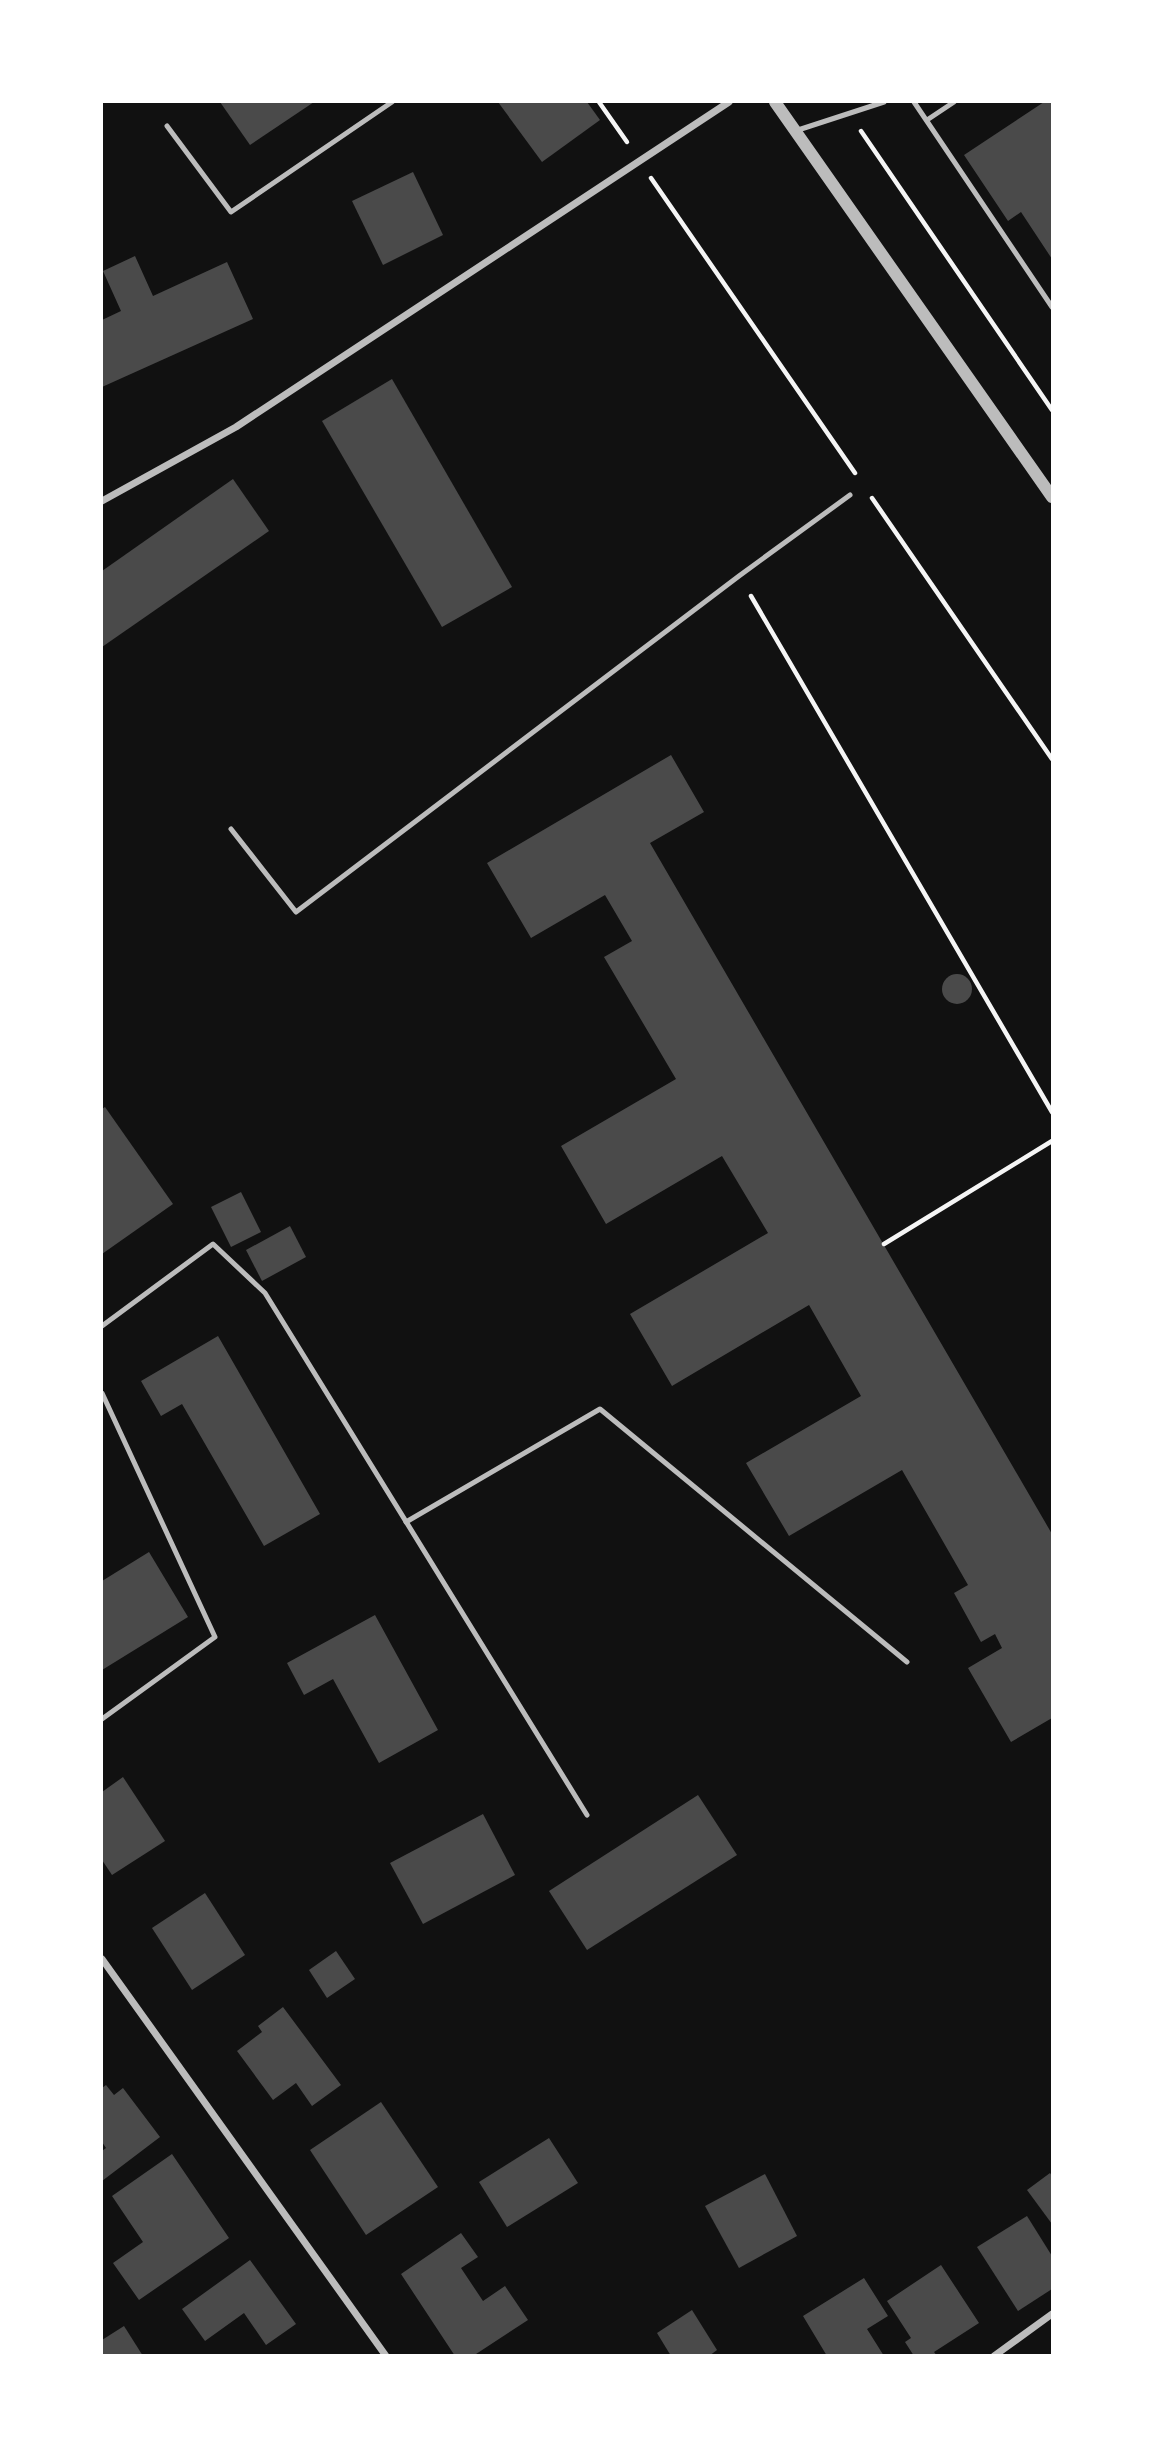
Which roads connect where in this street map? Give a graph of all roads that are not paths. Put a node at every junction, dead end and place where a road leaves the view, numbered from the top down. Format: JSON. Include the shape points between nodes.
{"nodes":[{"id":1,"x":392,"y":102,"type":"edge"},
{"id":2,"x":729,"y":102,"type":"edge"},
{"id":3,"x":775,"y":102,"type":"edge"},
{"id":4,"x":884,"y":102,"type":"edge"},
{"id":5,"x":914,"y":102,"type":"edge"},
{"id":6,"x":954,"y":102,"type":"edge"},
{"id":7,"x":927,"y":120,"type":"junction"},
{"id":8,"x":166,"y":126,"type":"dead end"},
{"id":9,"x":795,"y":131,"type":"junction"},
{"id":10,"x":1052,"y":307,"type":"edge"},
{"id":11,"x":850,"y":495,"type":"dead end"},
{"id":12,"x":1052,"y":497,"type":"edge"},
{"id":13,"x":102,"y":501,"type":"edge"},
{"id":14,"x":231,"y":829,"type":"dead end"},
{"id":15,"x":102,"y":1326,"type":"edge"},
{"id":16,"x":102,"y":1393,"type":"edge"},
{"id":17,"x":407,"y":1522,"type":"junction"},
{"id":18,"x":907,"y":1662,"type":"dead end"},
{"id":19,"x":102,"y":1719,"type":"edge"},
{"id":20,"x":587,"y":1815,"type":"dead end"},
{"id":21,"x":102,"y":1959,"type":"edge"},
{"id":22,"x":1052,"y":2314,"type":"edge"},
{"id":23,"x":386,"y":2356,"type":"edge"},
{"id":24,"x":994,"y":2356,"type":"edge"}],
"edges":[{"from":1,"to":8,"type":"lane","via":[[231,212]]},
{"from":2,"to":13,"type":"street","via":[[236,427]]},
{"from":3,"to":9,"type":"street"},
{"from":4,"to":9,"type":"lane"},
{"from":5,"to":7,"type":"lane"},
{"from":6,"to":7,"type":"lane"},
{"from":7,"to":10,"type":"lane"},
{"from":9,"to":12,"type":"street"},
{"from":11,"to":14,"type":"lane","via":[[296,912]]},
{"from":15,"to":17,"type":"lane","via":[[213,1244],[265,1293]]},
{"from":16,"to":19,"type":"lane","via":[[215,1637]]},
{"from":17,"to":18,"type":"lane","via":[[600,1409]]},
{"from":17,"to":20,"type":"lane"},
{"from":21,"to":23,"type":"street"},
{"from":22,"to":24,"type":"street"}]}
